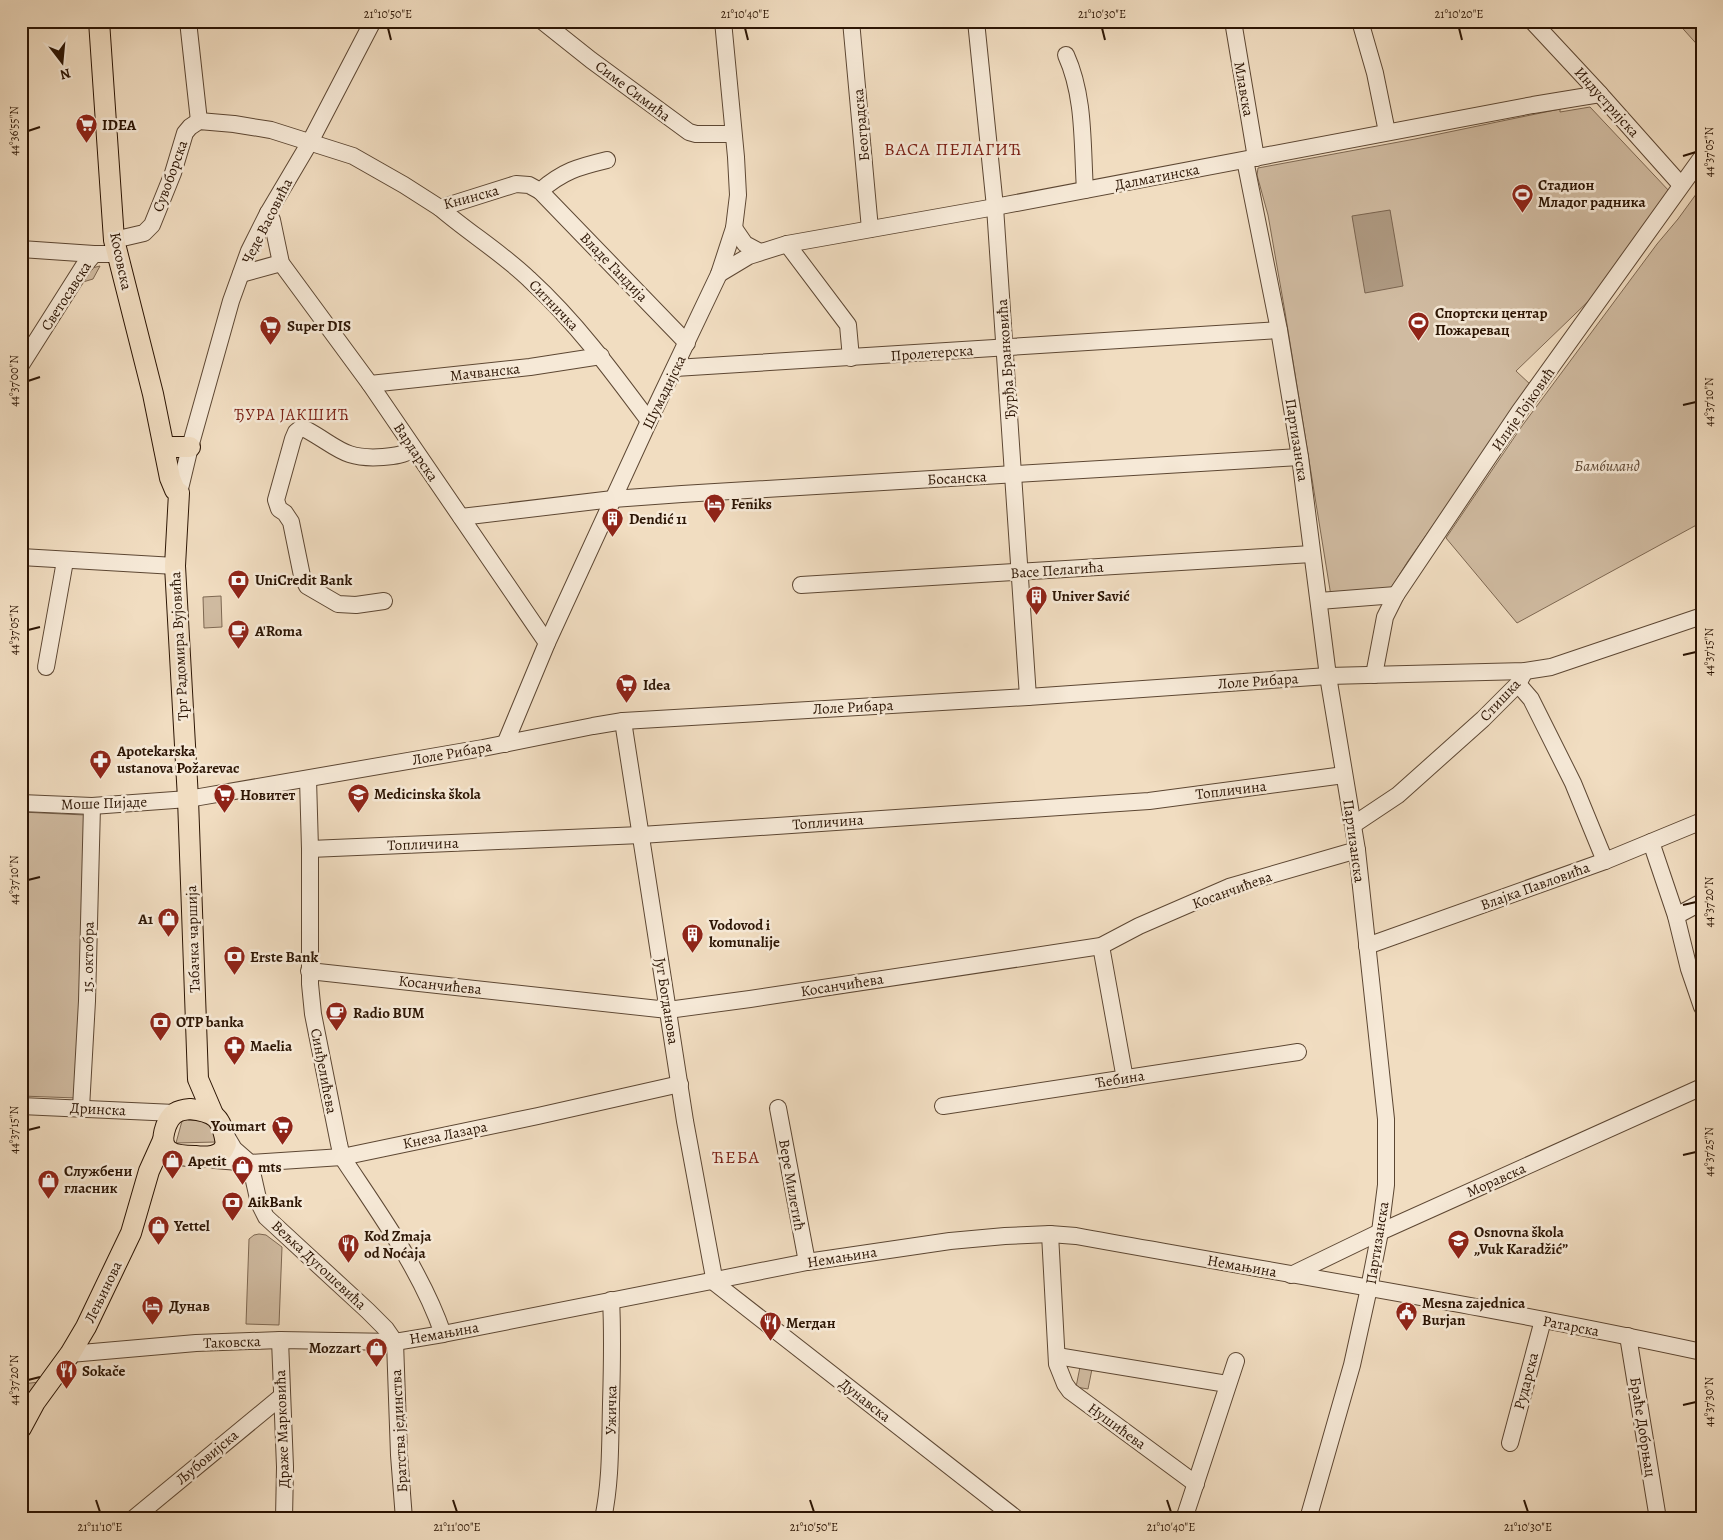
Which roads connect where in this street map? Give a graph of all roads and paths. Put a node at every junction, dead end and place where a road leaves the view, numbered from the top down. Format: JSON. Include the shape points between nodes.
{"nodes":[{"id":1,"x":99,"y":21,"type":"edge"},
{"id":2,"x":188,"y":21,"type":"edge"},
{"id":3,"x":373,"y":21,"type":"edge"},
{"id":4,"x":723,"y":21,"type":"edge"},
{"id":5,"x":851,"y":21,"type":"edge"},
{"id":6,"x":976,"y":21,"type":"edge"},
{"id":7,"x":1232,"y":21,"type":"edge"},
{"id":8,"x":1360,"y":21,"type":"edge"},
{"id":9,"x":1532,"y":21,"type":"edge"},
{"id":10,"x":546,"y":22,"type":"edge"},
{"id":11,"x":1066,"y":55,"type":"dead end"},
{"id":12,"x":1600,"y":94,"type":"junction"},
{"id":13,"x":199,"y":121,"type":"junction"},
{"id":14,"x":1387,"y":132,"type":"junction"},
{"id":15,"x":733,"y":134,"type":"junction"},
{"id":16,"x":310,"y":142,"type":"junction"},
{"id":17,"x":1702,"y":157,"type":"edge"},
{"id":18,"x":1251,"y":159,"type":"junction"},
{"id":19,"x":607,"y":160,"type":"dead end"},
{"id":20,"x":1681,"y":185,"type":"junction"},
{"id":21,"x":1085,"y":190,"type":"junction"},
{"id":22,"x":540,"y":191,"type":"junction"},
{"id":23,"x":995,"y":207,"type":"junction"},
{"id":24,"x":440,"y":208,"type":"junction"},
{"id":25,"x":268,"y":213,"type":"junction"},
{"id":26,"x":734,"y":228,"type":"junction"},
{"id":27,"x":870,"y":228,"type":"junction"},
{"id":28,"x":788,"y":244,"type":"junction"},
{"id":29,"x":116,"y":247,"type":"junction"},
{"id":30,"x":21,"y":249,"type":"edge"},
{"id":31,"x":760,"y":252,"type":"junction"},
{"id":32,"x":94,"y":254,"type":"junction"},
{"id":33,"x":281,"y":263,"type":"junction"},
{"id":34,"x":241,"y":274,"type":"junction"},
{"id":35,"x":719,"y":274,"type":"junction"},
{"id":36,"x":1279,"y":330,"type":"junction"},
{"id":37,"x":687,"y":343,"type":"junction"},
{"id":38,"x":1005,"y":348,"type":"junction"},
{"id":39,"x":601,"y":356,"type":"junction"},
{"id":40,"x":851,"y":358,"type":"junction"},
{"id":41,"x":21,"y":365,"type":"edge"},
{"id":42,"x":676,"y":368,"type":"junction"},
{"id":43,"x":370,"y":384,"type":"junction"},
{"id":44,"x":649,"y":421,"type":"junction"},
{"id":45,"x":164,"y":447,"type":"junction"},
{"id":46,"x":190,"y":447,"type":"junction"},
{"id":47,"x":413,"y":449,"type":"junction"},
{"id":48,"x":1300,"y":457,"type":"junction"},
{"id":49,"x":1014,"y":474,"type":"junction"},
{"id":50,"x":179,"y":493,"type":"junction"},
{"id":51,"x":613,"y":500,"type":"junction"},
{"id":52,"x":461,"y":517,"type":"junction"},
{"id":53,"x":1312,"y":554,"type":"junction"},
{"id":54,"x":21,"y":557,"type":"edge"},
{"id":55,"x":65,"y":561,"type":"junction"},
{"id":56,"x":174,"y":566,"type":"junction"},
{"id":57,"x":1020,"y":573,"type":"junction"},
{"id":58,"x":801,"y":585,"type":"dead end"},
{"id":59,"x":1396,"y":594,"type":"junction"},
{"id":60,"x":384,"y":601,"type":"dead end"},
{"id":61,"x":1319,"y":601,"type":"junction"},
{"id":62,"x":1702,"y":616,"type":"edge"},
{"id":63,"x":547,"y":643,"type":"junction"},
{"id":64,"x":46,"y":667,"type":"dead end"},
{"id":65,"x":1374,"y":675,"type":"junction"},
{"id":66,"x":1328,"y":676,"type":"junction"},
{"id":67,"x":1522,"y":677,"type":"junction"},
{"id":68,"x":1028,"y":697,"type":"junction"},
{"id":69,"x":623,"y":721,"type":"junction"},
{"id":70,"x":506,"y":744,"type":"junction"},
{"id":71,"x":1344,"y":775,"type":"junction"},
{"id":72,"x":308,"y":779,"type":"junction"},
{"id":73,"x":188,"y":799,"type":"junction"},
{"id":74,"x":21,"y":803,"type":"edge"},
{"id":75,"x":92,"y":806,"type":"junction"},
{"id":76,"x":1702,"y":821,"type":"edge"},
{"id":77,"x":1352,"y":825,"type":"junction"},
{"id":78,"x":641,"y":835,"type":"junction"},
{"id":79,"x":1651,"y":842,"type":"junction"},
{"id":80,"x":310,"y":849,"type":"junction"},
{"id":81,"x":1357,"y":850,"type":"junction"},
{"id":82,"x":1605,"y":861,"type":"junction"},
{"id":83,"x":1702,"y":902,"type":"edge"},
{"id":84,"x":1676,"y":916,"type":"junction"},
{"id":85,"x":1101,"y":946,"type":"junction"},
{"id":86,"x":1367,"y":946,"type":"junction"},
{"id":87,"x":309,"y":971,"type":"junction"},
{"id":88,"x":1702,"y":1007,"type":"edge"},
{"id":89,"x":668,"y":1010,"type":"junction"},
{"id":90,"x":1298,"y":1052,"type":"dead end"},
{"id":91,"x":198,"y":1079,"type":"junction"},
{"id":92,"x":1125,"y":1079,"type":"junction"},
{"id":93,"x":680,"y":1084,"type":"junction"},
{"id":94,"x":1702,"y":1087,"type":"edge"},
{"id":95,"x":21,"y":1106,"type":"edge"},
{"id":96,"x":943,"y":1106,"type":"dead end"},
{"id":97,"x":81,"y":1108,"type":"junction"},
{"id":98,"x":778,"y":1108,"type":"dead end"},
{"id":99,"x":178,"y":1111,"type":"junction"},
{"id":100,"x":213,"y":1114,"type":"junction"},
{"id":101,"x":224,"y":1132,"type":"junction"},
{"id":102,"x":163,"y":1140,"type":"junction"},
{"id":103,"x":179,"y":1156,"type":"junction"},
{"id":104,"x":207,"y":1157,"type":"junction"},
{"id":105,"x":342,"y":1157,"type":"junction"},
{"id":106,"x":250,"y":1163,"type":"junction"},
{"id":107,"x":149,"y":1171,"type":"junction"},
{"id":108,"x":1380,"y":1232,"type":"junction"},
{"id":109,"x":1050,"y":1234,"type":"junction"},
{"id":110,"x":807,"y":1262,"type":"junction"},
{"id":111,"x":1292,"y":1275,"type":"junction"},
{"id":112,"x":715,"y":1281,"type":"junction"},
{"id":113,"x":1370,"y":1288,"type":"junction"},
{"id":114,"x":611,"y":1300,"type":"junction"},
{"id":115,"x":1543,"y":1320,"type":"junction"},
{"id":116,"x":443,"y":1334,"type":"junction"},
{"id":117,"x":1628,"y":1336,"type":"junction"},
{"id":118,"x":280,"y":1340,"type":"junction"},
{"id":119,"x":395,"y":1342,"type":"junction"},
{"id":120,"x":1702,"y":1352,"type":"edge"},
{"id":121,"x":70,"y":1354,"type":"junction"},
{"id":122,"x":1057,"y":1356,"type":"junction"},
{"id":123,"x":1236,"y":1361,"type":"dead end"},
{"id":124,"x":1227,"y":1384,"type":"junction"},
{"id":125,"x":282,"y":1396,"type":"junction"},
{"id":126,"x":28,"y":1408,"type":"edge"},
{"id":127,"x":21,"y":1428,"type":"edge"},
{"id":128,"x":1510,"y":1442,"type":"dead end"},
{"id":129,"x":1196,"y":1484,"type":"junction"},
{"id":130,"x":133,"y":1519,"type":"edge"},
{"id":131,"x":284,"y":1519,"type":"edge"},
{"id":132,"x":404,"y":1519,"type":"edge"},
{"id":133,"x":603,"y":1519,"type":"edge"},
{"id":134,"x":1017,"y":1519,"type":"edge"},
{"id":135,"x":1184,"y":1519,"type":"edge"},
{"id":136,"x":1308,"y":1519,"type":"edge"},
{"id":137,"x":1658,"y":1519,"type":"edge"}],
"edges":[{"from":1,"to":29,"type":"main road","name":"Косовска"},
{"from":2,"to":13,"type":"street"},
{"from":3,"to":16,"type":"street","name":"Чеде Васовића"},
{"from":4,"to":15,"type":"street","name":"Шумадијска"},
{"from":5,"to":27,"type":"street","name":"Београдска"},
{"from":6,"to":23,"type":"street","name":"Ђурђа Бранковића"},
{"from":7,"to":18,"type":"street","name":"Млавска"},
{"from":8,"to":14,"type":"street"},
{"from":9,"to":12,"type":"street","name":"Индустријска"},
{"from":10,"to":15,"type":"street","name":"Симе Симића","via":[[591,60],[689,132]]},
{"from":11,"to":21,"type":"street","via":[[1074,75],[1080,112]]},
{"from":12,"to":14,"type":"street","name":"Далматинска"},
{"from":12,"to":20,"type":"street","name":"Индустријска"},
{"from":13,"to":16,"type":"street","via":[[271,130]]},
{"from":13,"to":29,"type":"street","name":"Сувоборска","via":[[185,133],[152,225],[144,233]]},
{"from":14,"to":18,"type":"street","name":"Далматинска"},
{"from":15,"to":26,"type":"street","name":"Шумадијска","via":[[738,195]]},
{"from":16,"to":24,"type":"street","name":"Книнска","via":[[353,156]]},
{"from":16,"to":25,"type":"street","name":"Чеде Васовића"},
{"from":17,"to":20,"type":"street","name":"Илије Гојковић"},
{"from":18,"to":21,"type":"street","name":"Далматинска"},
{"from":18,"to":36,"type":"street","name":"Партизанска"},
{"from":19,"to":22,"type":"street","via":[[561,174]]},
{"from":20,"to":59,"type":"street","name":"Илије Гојковић","via":[[1519,412]]},
{"from":21,"to":23,"type":"street","name":"Далматинска"},
{"from":22,"to":24,"type":"street","name":"Книнска","via":[[529,185],[516,184]]},
{"from":22,"to":37,"type":"street","name":"Владе Гандија"},
{"from":23,"to":27,"type":"street","name":"Далматинска"},
{"from":23,"to":38,"type":"street","name":"Ђурђа Бранковића"},
{"from":24,"to":39,"type":"street","name":"Ситничка","via":[[528,277]]},
{"from":25,"to":33,"type":"street","name":"Вардарска"},
{"from":25,"to":34,"type":"street","name":"Чеде Васовића"},
{"from":26,"to":31,"type":"street","via":[[745,244]]},
{"from":26,"to":35,"type":"street","name":"Шумадијска"},
{"from":27,"to":28,"type":"street","name":"Далматинска"},
{"from":28,"to":31,"type":"street","name":"Далматинска"},
{"from":28,"to":40,"type":"street","via":[[848,325]]},
{"from":29,"to":32,"type":"street","name":"Сувоборска"},
{"from":29,"to":45,"type":"main road","name":"Косовска"},
{"from":30,"to":32,"type":"street","name":"Сувоборска"},
{"from":31,"to":35,"type":"street","name":"Далматинска"},
{"from":32,"to":41,"type":"street","name":"Светосавска"},
{"from":33,"to":34,"type":"street"},
{"from":33,"to":43,"type":"street","name":"Вардарска"},
{"from":34,"to":46,"type":"street","name":"Чеде Васовића"},
{"from":35,"to":37,"type":"street","name":"Шумадијска"},
{"from":36,"to":38,"type":"street","name":"Пролетерска"},
{"from":36,"to":48,"type":"street","name":"Партизанска"},
{"from":37,"to":42,"type":"street","name":"Шумадијска"},
{"from":38,"to":40,"type":"street","name":"Пролетерска"},
{"from":38,"to":49,"type":"street","name":"Ђурђа Бранковића"},
{"from":39,"to":43,"type":"street","name":"Мачванска"},
{"from":39,"to":44,"type":"street","name":"Ситничка"},
{"from":40,"to":42,"type":"street","name":"Пролетерска"},
{"from":42,"to":44,"type":"street","name":"Шумадијска"},
{"from":43,"to":47,"type":"street","name":"Вардарска"},
{"from":44,"to":51,"type":"street","name":"Шумадијска"},
{"from":45,"to":46,"type":"main road"},
{"from":45,"to":50,"type":"main road","name":"Косовска","via":[[173,487]]},
{"from":46,"to":50,"type":"street","name":"Чеде Васовића"},
{"from":47,"to":52,"type":"street","name":"Вардарска"},
{"from":47,"to":60,"type":"street","via":[[388,457],[352,456],[301,428],[293,439],[276,500],[279,509],[292,522],[302,576],[307,586],[338,604]]},
{"from":48,"to":49,"type":"street","name":"Босанска"},
{"from":48,"to":53,"type":"street","name":"Партизанска"},
{"from":49,"to":51,"type":"street","name":"Босанска"},
{"from":49,"to":57,"type":"street","name":"Ђурђа Бранковића"},
{"from":50,"to":56,"type":"main road","name":"Трг Радомира Вујовића"},
{"from":51,"to":52,"type":"street","name":"Босанска"},
{"from":51,"to":63,"type":"street","name":"Шумадијска"},
{"from":52,"to":63,"type":"street","name":"Вардарска"},
{"from":53,"to":57,"type":"street","name":"Васе Пелагића"},
{"from":53,"to":61,"type":"street","name":"Партизанска"},
{"from":54,"to":55,"type":"street"},
{"from":55,"to":56,"type":"street"},
{"from":55,"to":64,"type":"street"},
{"from":56,"to":73,"type":"main road","name":"Трг Радомира Вујовића"},
{"from":57,"to":58,"type":"street","name":"Васе Пелагића"},
{"from":57,"to":68,"type":"street","name":"Ђурђа Бранковића"},
{"from":59,"to":61,"type":"street"},
{"from":59,"to":65,"type":"street","name":"Илије Гојковић","via":[[1385,617]]},
{"from":61,"to":66,"type":"street","name":"Партизанска"},
{"from":62,"to":67,"type":"street","name":"Стишка"},
{"from":63,"to":70,"type":"street","name":"Шумадијска"},
{"from":65,"to":66,"type":"street","name":"Лоле Рибара"},
{"from":65,"to":67,"type":"street","name":"Лоле Рибара"},
{"from":66,"to":68,"type":"street","name":"Лоле Рибара"},
{"from":66,"to":71,"type":"street","name":"Партизанска"},
{"from":67,"to":77,"type":"street","name":"Стишка","via":[[1483,719],[1398,796]]},
{"from":67,"to":82,"type":"street","via":[[1573,783]]},
{"from":68,"to":69,"type":"street","name":"Лоле Рибара"},
{"from":69,"to":70,"type":"street","name":"Лоле Рибара"},
{"from":69,"to":78,"type":"street","name":"Југ Богданова"},
{"from":70,"to":72,"type":"street","name":"Лоле Рибара"},
{"from":71,"to":77,"type":"street","name":"Партизанска"},
{"from":71,"to":78,"type":"street","name":"Топличина","via":[[1149,801]]},
{"from":72,"to":73,"type":"street","name":"Лоле Рибара"},
{"from":72,"to":80,"type":"street","name":"Синђелићева"},
{"from":73,"to":75,"type":"street","name":"Моше Пијаде"},
{"from":73,"to":91,"type":"main road","name":"Табачка чаршија"},
{"from":74,"to":75,"type":"street","name":"Моше Пијаде"},
{"from":75,"to":97,"type":"street","name":"15. октобра"},
{"from":76,"to":79,"type":"street","name":"Влајка Павловића"},
{"from":77,"to":81,"type":"street","name":"Партизанска"},
{"from":78,"to":80,"type":"street","name":"Топличина"},
{"from":78,"to":89,"type":"street","name":"Југ Богданова"},
{"from":79,"to":82,"type":"street","name":"Влајка Павловића"},
{"from":79,"to":84,"type":"street"},
{"from":80,"to":87,"type":"street","name":"Синђелићева"},
{"from":81,"to":85,"type":"street","name":"Косанчићева","via":[[1229,887]]},
{"from":81,"to":86,"type":"street","name":"Партизанска"},
{"from":82,"to":86,"type":"street","name":"Влајка Павловића"},
{"from":83,"to":84,"type":"street"},
{"from":84,"to":88,"type":"street"},
{"from":85,"to":89,"type":"street","name":"Косанчићева"},
{"from":85,"to":92,"type":"street"},
{"from":86,"to":108,"type":"street","name":"Партизанска","via":[[1386,1119],[1386,1185]]},
{"from":87,"to":89,"type":"street","name":"Косанчићева"},
{"from":87,"to":105,"type":"street","name":"Синђелићева","via":[[313,1014]]},
{"from":89,"to":93,"type":"street","name":"Југ Богданова"},
{"from":90,"to":92,"type":"street","name":"Ћебина"},
{"from":91,"to":99,"type":"main road"},
{"from":91,"to":100,"type":"main road","name":"Табачка чаршија"},
{"from":92,"to":96,"type":"street","name":"Ћебина"},
{"from":93,"to":105,"type":"street","name":"Кнеза Лазара"},
{"from":93,"to":112,"type":"street","name":"Југ Богданова"},
{"from":94,"to":108,"type":"street","name":"Моравска"},
{"from":95,"to":97,"type":"street","name":"Дринска"},
{"from":97,"to":99,"type":"street","name":"Дринска"},
{"from":98,"to":110,"type":"street","name":"Вере Милетић"},
{"from":99,"to":100,"type":"main road","via":[[190,1109]]},
{"from":99,"to":102,"type":"main road","via":[[169,1119]]},
{"from":100,"to":101,"type":"main road"},
{"from":101,"to":104,"type":"main road","via":[[226,1144],[221,1152]]},
{"from":101,"to":106,"type":"street","via":[[234,1149]]},
{"from":102,"to":103,"type":"main road","via":[[168,1151]]},
{"from":102,"to":107,"type":"main road","name":"Лењинова"},
{"from":103,"to":104,"type":"main road"},
{"from":103,"to":107,"type":"main road"},
{"from":104,"to":106,"type":"street","name":"Кнеза Лазара"},
{"from":105,"to":106,"type":"street","name":"Кнеза Лазара"},
{"from":105,"to":116,"type":"street","name":"Синђелићева","via":[[417,1276]]},
{"from":106,"to":119,"type":"street","name":"Вељка Дугошевића","via":[[259,1203],[266,1217],[368,1311]]},
{"from":107,"to":121,"type":"main road","name":"Лењинова","via":[[131,1233]]},
{"from":108,"to":111,"type":"street","name":"Моравска"},
{"from":108,"to":113,"type":"street","name":"Партизанска"},
{"from":109,"to":110,"type":"street","name":"Немањина","via":[[950,1241]]},
{"from":109,"to":111,"type":"street","name":"Немањина"},
{"from":109,"to":122,"type":"street","name":"Нушићева"},
{"from":110,"to":112,"type":"street","name":"Немањина"},
{"from":111,"to":113,"type":"street","name":"Ратарска"},
{"from":112,"to":114,"type":"street","name":"Немањина"},
{"from":112,"to":134,"type":"street","name":"Дунавска"},
{"from":113,"to":115,"type":"street","name":"Ратарска"},
{"from":113,"to":136,"type":"street","name":"Партизанска","via":[[1352,1365]]},
{"from":114,"to":116,"type":"street","name":"Немањина"},
{"from":114,"to":133,"type":"street","name":"Ужичка","via":[[610,1467]]},
{"from":115,"to":117,"type":"street","name":"Ратарска"},
{"from":115,"to":128,"type":"street","name":"Рударска"},
{"from":116,"to":119,"type":"street","name":"Немањина"},
{"from":117,"to":120,"type":"street","name":"Ратарска"},
{"from":117,"to":137,"type":"street","name":"Браће Добрњац"},
{"from":118,"to":119,"type":"street","name":"Таковска"},
{"from":118,"to":121,"type":"street","name":"Таковска","via":[[196,1343]]},
{"from":118,"to":125,"type":"street","name":"Драже Марковића"},
{"from":119,"to":132,"type":"street","name":"Братства јединства"},
{"from":121,"to":126,"type":"main road","name":"Лењинова"},
{"from":122,"to":124,"type":"street"},
{"from":122,"to":129,"type":"street","name":"Нушићева","via":[[1057,1364],[1070,1391]]},
{"from":123,"to":124,"type":"street"},
{"from":124,"to":129,"type":"street"},
{"from":125,"to":130,"type":"street","name":"Љубовијска"},
{"from":125,"to":131,"type":"street","name":"Драже Марковића"},
{"from":126,"to":127,"type":"main road","name":"Лењинова"},
{"from":129,"to":135,"type":"street"}]}
